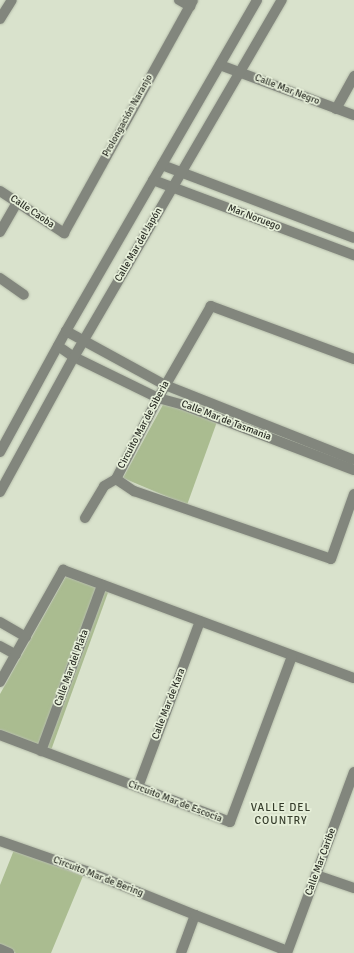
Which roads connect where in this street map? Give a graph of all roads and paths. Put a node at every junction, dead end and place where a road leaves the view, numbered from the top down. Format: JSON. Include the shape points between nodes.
{"nodes":[{"id":1,"x":12,"y":0,"type":"edge"},
{"id":2,"x":179,"y":0,"type":"edge"},
{"id":3,"x":257,"y":0,"type":"edge"},
{"id":4,"x":282,"y":0,"type":"edge"},
{"id":5,"x":192,"y":3,"type":"edge"},
{"id":6,"x":0,"y":19,"type":"edge"},
{"id":7,"x":220,"y":65,"type":"junction"},
{"id":8,"x":240,"y":72,"type":"junction"},
{"id":9,"x":354,"y":76,"type":"edge"},
{"id":10,"x":336,"y":108,"type":"junction"},
{"id":11,"x":354,"y":115,"type":"edge"},
{"id":12,"x":162,"y":165,"type":"junction"},
{"id":13,"x":182,"y":172,"type":"junction"},
{"id":14,"x":153,"y":180,"type":"junction"},
{"id":15,"x":173,"y":187,"type":"junction"},
{"id":16,"x":0,"y":191,"type":"edge"},
{"id":17,"x":16,"y":202,"type":"junction"},
{"id":18,"x":0,"y":232,"type":"edge"},
{"id":19,"x":64,"y":233,"type":"joint"},
{"id":20,"x":354,"y":238,"type":"edge"},
{"id":21,"x":354,"y":255,"type":"edge"},
{"id":22,"x":0,"y":278,"type":"edge"},
{"id":23,"x":24,"y":295,"type":"dead end"},
{"id":24,"x":66,"y":332,"type":"junction"},
{"id":25,"x":83,"y":342,"type":"junction"},
{"id":26,"x":58,"y":346,"type":"junction"},
{"id":27,"x":74,"y":357,"type":"junction"},
{"id":28,"x":354,"y":359,"type":"edge"},
{"id":29,"x":165,"y":385,"type":"junction"},
{"id":30,"x":158,"y":398,"type":"junction"},
{"id":31,"x":0,"y":452,"type":"edge"},
{"id":32,"x":354,"y":460,"type":"edge"},
{"id":33,"x":354,"y":470,"type":"edge"},
{"id":34,"x":116,"y":479,"type":"junction"},
{"id":35,"x":0,"y":492,"type":"edge"},
{"id":36,"x":354,"y":494,"type":"edge"},
{"id":37,"x":85,"y":518,"type":"dead end"},
{"id":38,"x":102,"y":585,"type":"junction"},
{"id":39,"x":200,"y":621,"type":"junction"},
{"id":40,"x":0,"y":622,"type":"edge"},
{"id":41,"x":26,"y":637,"type":"junction"},
{"id":42,"x":0,"y":646,"type":"edge"},
{"id":43,"x":16,"y":655,"type":"junction"},
{"id":44,"x":292,"y":656,"type":"junction"},
{"id":45,"x":354,"y":678,"type":"edge"},
{"id":46,"x":0,"y":682,"type":"edge"},
{"id":47,"x":0,"y":735,"type":"edge"},
{"id":48,"x":41,"y":751,"type":"junction"},
{"id":49,"x":354,"y":772,"type":"edge"},
{"id":50,"x":138,"y":787,"type":"junction"},
{"id":51,"x":351,"y":791,"type":"edge"},
{"id":52,"x":0,"y":841,"type":"edge"},
{"id":53,"x":316,"y":875,"type":"junction"},
{"id":54,"x":354,"y":888,"type":"edge"},
{"id":55,"x":195,"y":915,"type":"junction"},
{"id":56,"x":0,"y":949,"type":"edge"},
{"id":57,"x":9,"y":953,"type":"edge"},
{"id":58,"x":181,"y":953,"type":"edge"},
{"id":59,"x":283,"y":953,"type":"edge"},
{"id":60,"x":288,"y":953,"type":"edge"}],
"edges":[{"from":1,"to":6,"type":"street"},
{"from":2,"to":5,"type":"street"},
{"from":3,"to":7,"type":"street","name":"Calle Mar del Japón"},
{"from":4,"to":8,"type":"street","name":"Calle Mar del Japón"},
{"from":5,"to":19,"type":"street","name":"Prolongación Naranjo"},
{"from":7,"to":8,"type":"street","name":"Calle Mar Negro"},
{"from":7,"to":12,"type":"street","name":"Calle Mar del Japón"},
{"from":8,"to":10,"type":"street","name":"Calle Mar Negro"},
{"from":8,"to":13,"type":"street","name":"Calle Mar del Japón"},
{"from":9,"to":10,"type":"street"},
{"from":10,"to":11,"type":"street","name":"Calle Mar Negro"},
{"from":12,"to":13,"type":"street","name":"Mar Noruego"},
{"from":12,"to":14,"type":"street","name":"Calle Mar del Japón"},
{"from":13,"to":15,"type":"street","name":"Calle Mar del Japón"},
{"from":13,"to":20,"type":"street","name":"Mar Noruego"},
{"from":14,"to":15,"type":"street","name":"Mar Noruego"},
{"from":14,"to":24,"type":"street","name":"Calle Mar del Japón"},
{"from":15,"to":21,"type":"street","name":"Mar Noruego"},
{"from":15,"to":25,"type":"street","name":"Calle Mar del Japón"},
{"from":16,"to":17,"type":"street","name":"Calle Caoba"},
{"from":17,"to":18,"type":"street"},
{"from":17,"to":19,"type":"street","name":"Calle Caoba"},
{"from":22,"to":23,"type":"street"},
{"from":24,"to":25,"type":"street","name":"Calle Mar de Tasmania"},
{"from":24,"to":26,"type":"street","name":"Calle Mar del Japón"},
{"from":25,"to":27,"type":"street","name":"Calle Mar del Japón"},
{"from":25,"to":29,"type":"street","name":"Calle Mar de Tasmania"},
{"from":26,"to":27,"type":"street","name":"Calle Mar de Tasmania"},
{"from":26,"to":31,"type":"street","name":"Calle Mar del Japón"},
{"from":27,"to":30,"type":"street","name":"Calle Mar de Tasmania"},
{"from":27,"to":35,"type":"street","name":"Calle Mar del Japón"},
{"from":28,"to":29,"type":"street","name":"Circuito Mar de Siberia","via":[[211,306]]},
{"from":29,"to":30,"type":"street","name":"Circuito Mar de Siberia"},
{"from":29,"to":32,"type":"street","name":"Calle Mar de Tasmania"},
{"from":30,"to":33,"type":"street","name":"Calle Mar de Tasmania","via":[[181,404]]},
{"from":30,"to":34,"type":"street","name":"Circuito Mar de Siberia"},
{"from":34,"to":36,"type":"street","name":"Circuito Mar de Siberia","via":[[134,491],[331,559]]},
{"from":34,"to":37,"type":"street","via":[[104,486]]},
{"from":38,"to":39,"type":"street"},
{"from":38,"to":41,"type":"street","via":[[63,570]]},
{"from":38,"to":48,"type":"street","name":"Calle Mar del Plata"},
{"from":39,"to":44,"type":"street"},
{"from":39,"to":50,"type":"street","name":"Calle Mar de Kara"},
{"from":40,"to":41,"type":"street"},
{"from":41,"to":43,"type":"street"},
{"from":42,"to":43,"type":"street"},
{"from":43,"to":46,"type":"street"},
{"from":44,"to":45,"type":"street"},
{"from":44,"to":50,"type":"street","name":"Circuito Mar de Escocia","via":[[230,822]]},
{"from":47,"to":48,"type":"street","name":"Circuito Mar de Escocia"},
{"from":48,"to":50,"type":"street","name":"Circuito Mar de Escocia"},
{"from":49,"to":51,"type":"street","name":"Calle Mar Caribe"},
{"from":51,"to":53,"type":"street","name":"Calle Mar Caribe"},
{"from":52,"to":55,"type":"street","name":"Circuito Mar de Bering","via":[[86,871]]},
{"from":53,"to":54,"type":"street"},
{"from":53,"to":60,"type":"street","name":"Calle Mar Caribe"},
{"from":55,"to":58,"type":"street"},
{"from":55,"to":59,"type":"street","name":"Circuito Mar de Bering","via":[[282,949]]},
{"from":56,"to":57,"type":"street"}]}
